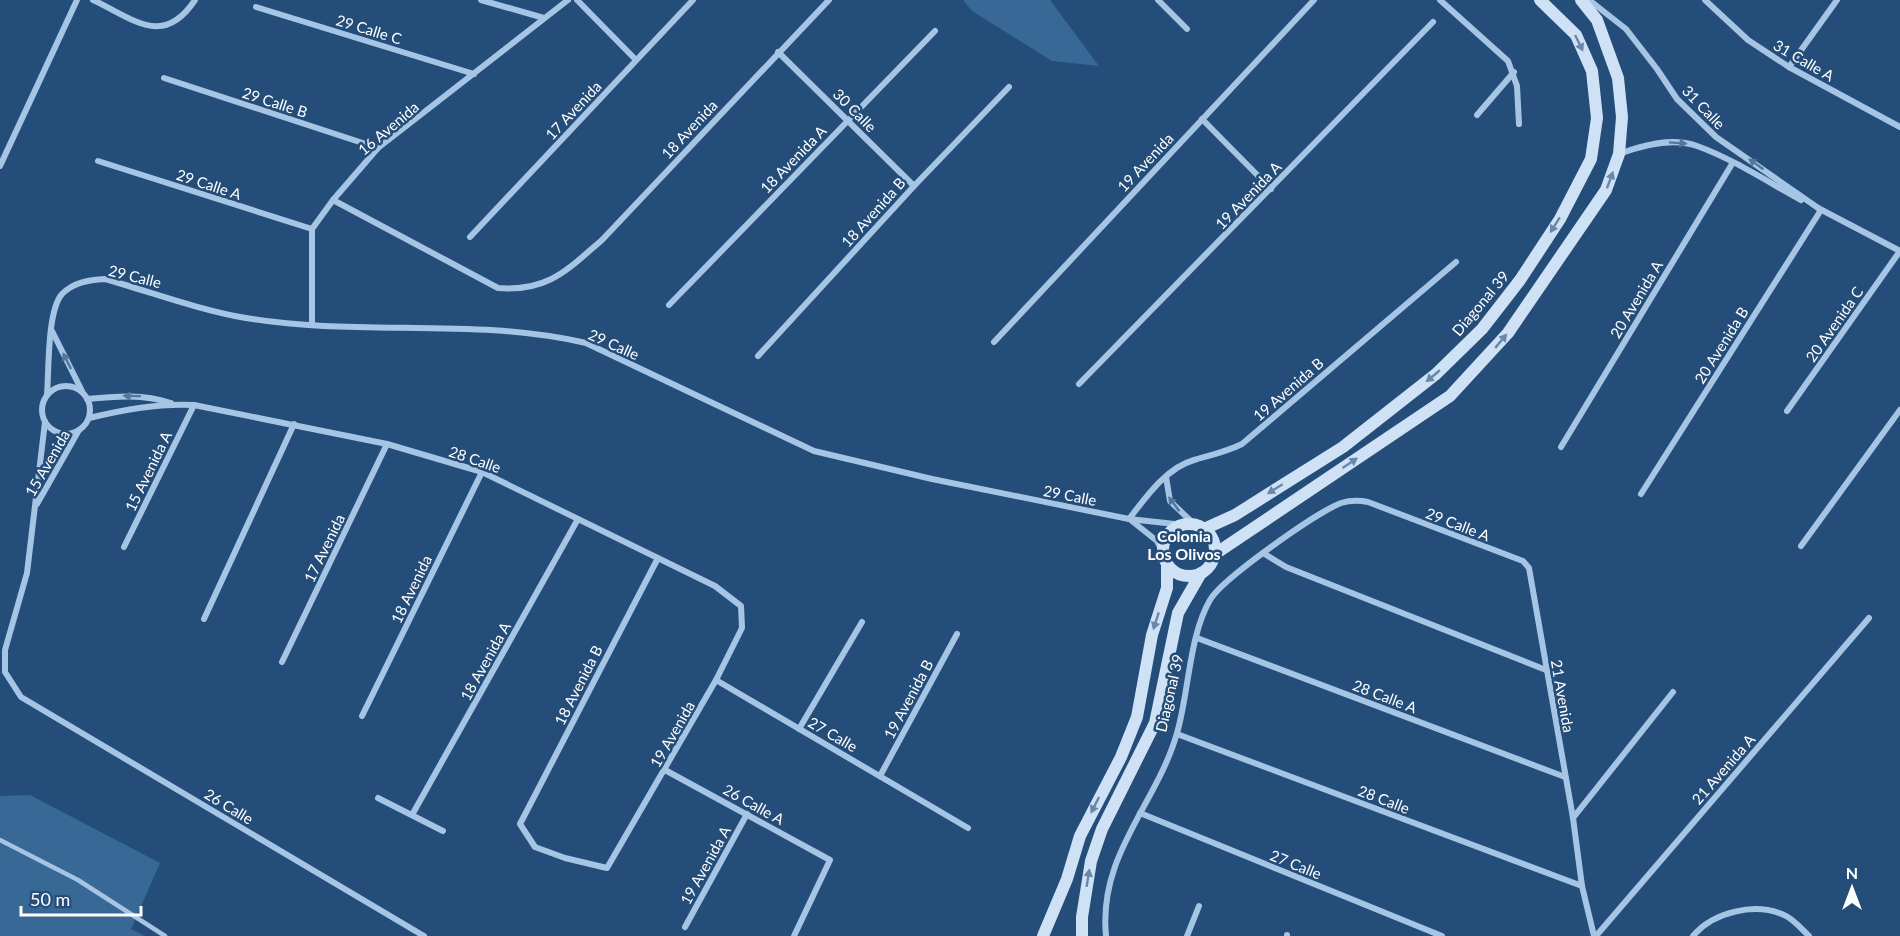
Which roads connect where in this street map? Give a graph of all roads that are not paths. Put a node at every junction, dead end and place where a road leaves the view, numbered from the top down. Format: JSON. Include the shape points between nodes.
{"nodes":[{"id":1,"x":77,"y":0,"type":"edge"},
{"id":2,"x":93,"y":0,"type":"edge"},
{"id":3,"x":195,"y":0,"type":"edge"},
{"id":4,"x":481,"y":0,"type":"edge"},
{"id":5,"x":568,"y":0,"type":"edge"},
{"id":6,"x":577,"y":0,"type":"edge"},
{"id":7,"x":693,"y":0,"type":"edge"},
{"id":8,"x":830,"y":0,"type":"edge"},
{"id":9,"x":1158,"y":0,"type":"edge"},
{"id":10,"x":1173,"y":0,"type":"edge"},
{"id":11,"x":1314,"y":0,"type":"edge"},
{"id":12,"x":1440,"y":0,"type":"edge"},
{"id":13,"x":1540,"y":0,"type":"edge"},
{"id":14,"x":1581,"y":0,"type":"edge"},
{"id":15,"x":1589,"y":0,"type":"edge"},
{"id":16,"x":1705,"y":0,"type":"edge"},
{"id":17,"x":1837,"y":0,"type":"edge"},
{"id":18,"x":256,"y":7,"type":"dead end"},
{"id":19,"x":1166,"y":7,"type":"junction"},
{"id":20,"x":544,"y":18,"type":"junction"},
{"id":21,"x":1434,"y":22,"type":"dead end"},
{"id":22,"x":1187,"y":29,"type":"dead end"},
{"id":23,"x":935,"y":31,"type":"dead end"},
{"id":24,"x":778,"y":52,"type":"junction"},
{"id":25,"x":636,"y":60,"type":"junction"},
{"id":26,"x":1789,"y":67,"type":"junction"},
{"id":27,"x":1514,"y":72,"type":"junction"},
{"id":28,"x":474,"y":74,"type":"junction"},
{"id":29,"x":164,"y":78,"type":"dead end"},
{"id":30,"x":1009,"y":87,"type":"dead end"},
{"id":31,"x":1477,"y":115,"type":"dead end"},
{"id":32,"x":1202,"y":118,"type":"junction"},
{"id":33,"x":847,"y":120,"type":"junction"},
{"id":34,"x":1519,"y":124,"type":"dead end"},
{"id":35,"x":1900,"y":127,"type":"edge"},
{"id":36,"x":378,"y":148,"type":"junction"},
{"id":37,"x":1619,"y":154,"type":"junction"},
{"id":38,"x":98,"y":161,"type":"dead end"},
{"id":39,"x":1732,"y":164,"type":"junction"},
{"id":40,"x":0,"y":166,"type":"edge"},
{"id":41,"x":914,"y":186,"type":"junction"},
{"id":42,"x":1271,"y":189,"type":"junction"},
{"id":43,"x":333,"y":200,"type":"junction"},
{"id":44,"x":1821,"y":210,"type":"junction"},
{"id":45,"x":312,"y":229,"type":"junction"},
{"id":46,"x":470,"y":237,"type":"dead end"},
{"id":47,"x":1900,"y":251,"type":"edge"},
{"id":48,"x":1456,"y":262,"type":"dead end"},
{"id":49,"x":669,"y":305,"type":"dead end"},
{"id":50,"x":312,"y":324,"type":"junction"},
{"id":51,"x":52,"y":331,"type":"junction"},
{"id":52,"x":994,"y":342,"type":"dead end"},
{"id":53,"x":758,"y":356,"type":"dead end"},
{"id":54,"x":1079,"y":384,"type":"dead end"},
{"id":55,"x":82,"y":392,"type":"junction"},
{"id":56,"x":47,"y":395,"type":"junction"},
{"id":57,"x":87,"y":399,"type":"junction"},
{"id":58,"x":175,"y":404,"type":"junction"},
{"id":59,"x":194,"y":405,"type":"junction"},
{"id":60,"x":1900,"y":410,"type":"edge"},
{"id":61,"x":1787,"y":411,"type":"dead end"},
{"id":62,"x":89,"y":418,"type":"junction"},
{"id":63,"x":45,"y":422,"type":"junction"},
{"id":64,"x":294,"y":424,"type":"junction"},
{"id":65,"x":79,"y":429,"type":"junction"},
{"id":66,"x":387,"y":444,"type":"junction"},
{"id":67,"x":1561,"y":447,"type":"dead end"},
{"id":68,"x":482,"y":472,"type":"junction"},
{"id":69,"x":1166,"y":477,"type":"junction"},
{"id":70,"x":1641,"y":494,"type":"dead end"},
{"id":71,"x":1368,"y":502,"type":"joint"},
{"id":72,"x":35,"y":507,"type":"junction"},
{"id":73,"x":578,"y":519,"type":"junction"},
{"id":74,"x":1129,"y":519,"type":"junction"},
{"id":75,"x":1194,"y":527,"type":"junction"},
{"id":76,"x":1801,"y":546,"type":"dead end"},
{"id":77,"x":124,"y":547,"type":"dead end"},
{"id":78,"x":1263,"y":553,"type":"junction"},
{"id":79,"x":1215,"y":554,"type":"junction"},
{"id":80,"x":658,"y":558,"type":"junction"},
{"id":81,"x":1165,"y":559,"type":"junction"},
{"id":82,"x":1201,"y":573,"type":"junction"},
{"id":83,"x":1533,"y":577,"type":"joint"},
{"id":84,"x":741,"y":606,"type":"joint"},
{"id":85,"x":1869,"y":618,"type":"dead end"},
{"id":86,"x":204,"y":619,"type":"dead end"},
{"id":87,"x":861,"y":622,"type":"dead end"},
{"id":88,"x":957,"y":634,"type":"dead end"},
{"id":89,"x":1197,"y":638,"type":"junction"},
{"id":90,"x":282,"y":663,"type":"dead end"},
{"id":91,"x":1546,"y":670,"type":"junction"},
{"id":92,"x":716,"y":680,"type":"junction"},
{"id":93,"x":1673,"y":692,"type":"dead end"},
{"id":94,"x":21,"y":697,"type":"joint"},
{"id":95,"x":362,"y":716,"type":"dead end"},
{"id":96,"x":799,"y":729,"type":"junction"},
{"id":97,"x":1177,"y":734,"type":"junction"},
{"id":98,"x":665,"y":770,"type":"junction"},
{"id":99,"x":880,"y":776,"type":"junction"},
{"id":100,"x":1565,"y":777,"type":"junction"},
{"id":101,"x":378,"y":798,"type":"dead end"},
{"id":102,"x":1140,"y":813,"type":"junction"},
{"id":103,"x":747,"y":814,"type":"junction"},
{"id":104,"x":412,"y":815,"type":"junction"},
{"id":105,"x":1573,"y":818,"type":"junction"},
{"id":106,"x":968,"y":828,"type":"dead end"},
{"id":107,"x":443,"y":831,"type":"dead end"},
{"id":108,"x":0,"y":840,"type":"edge"},
{"id":109,"x":607,"y":867,"type":"joint"},
{"id":110,"x":1582,"y":886,"type":"junction"},
{"id":111,"x":1199,"y":906,"type":"dead end"},
{"id":112,"x":685,"y":927,"type":"dead end"},
{"id":113,"x":1044,"y":932,"type":"edge"},
{"id":114,"x":165,"y":936,"type":"edge"},
{"id":115,"x":424,"y":936,"type":"edge"},
{"id":116,"x":794,"y":936,"type":"edge"},
{"id":117,"x":1034,"y":936,"type":"edge"},
{"id":118,"x":1082,"y":936,"type":"edge"},
{"id":119,"x":1106,"y":936,"type":"edge"},
{"id":120,"x":1187,"y":936,"type":"edge"},
{"id":121,"x":1443,"y":936,"type":"edge"},
{"id":122,"x":1595,"y":936,"type":"edge"},
{"id":123,"x":1693,"y":936,"type":"edge"},
{"id":124,"x":1809,"y":936,"type":"edge"}],
"edges":[{"from":1,"to":40,"type":"street"},
{"from":2,"to":3,"type":"street","via":[[151,27],[172,25]]},
{"from":4,"to":20,"type":"street"},
{"from":5,"to":20,"type":"street","name":"16 Avenida"},
{"from":6,"to":25,"type":"street"},
{"from":7,"to":25,"type":"street","name":"17 Avenida"},
{"from":8,"to":24,"type":"street","name":"18 Avenida"},
{"from":9,"to":19,"type":"street"},
{"from":10,"to":19,"type":"street"},
{"from":11,"to":32,"type":"street","name":"19 Avenida"},
{"from":12,"to":27,"type":"street"},
{"from":13,"to":75,"type":"street","name":"Diagonal 39","one_way":true,"via":[[1576,35],[1592,71],[1597,118],[1591,159],[1560,219],[1520,280],[1482,329],[1436,374],[1343,447],[1235,515]]},
{"from":14,"to":37,"type":"street","via":[[1597,20],[1618,78],[1622,117]]},
{"from":44,"to":15,"type":"street","name":"31 Calle","one_way":true,"via":[[1716,137],[1677,99],[1626,30]]},
{"from":16,"to":26,"type":"street","name":"31 Calle A","via":[[1748,40]]},
{"from":17,"to":26,"type":"street"},
{"from":18,"to":28,"type":"street","name":"29 Calle C"},
{"from":19,"to":22,"type":"street"},
{"from":20,"to":28,"type":"street","name":"16 Avenida"},
{"from":21,"to":42,"type":"street","name":"19 Avenida A"},
{"from":23,"to":33,"type":"street","name":"18 Avenida A"},
{"from":24,"to":33,"type":"street","name":"30 Calle"},
{"from":24,"to":43,"type":"street","name":"18 Avenida","via":[[602,240],[564,273],[542,285],[498,288]]},
{"from":25,"to":46,"type":"street","name":"17 Avenida"},
{"from":26,"to":35,"type":"street","name":"31 Calle A"},
{"from":27,"to":31,"type":"street"},
{"from":27,"to":34,"type":"street"},
{"from":28,"to":36,"type":"street","name":"16 Avenida"},
{"from":29,"to":36,"type":"street","name":"29 Calle B"},
{"from":30,"to":41,"type":"street","name":"18 Avenida B"},
{"from":32,"to":42,"type":"street"},
{"from":32,"to":52,"type":"street","name":"19 Avenida"},
{"from":33,"to":41,"type":"street","name":"30 Calle"},
{"from":33,"to":49,"type":"street","name":"18 Avenida A"},
{"from":36,"to":43,"type":"street","name":"16 Avenida"},
{"from":37,"to":39,"type":"street","name":"31 Calle","one_way":true,"via":[[1666,142],[1696,146]]},
{"from":79,"to":37,"type":"street","one_way":true,"via":[[1450,396],[1480,367],[1508,333],[1606,190]]},
{"from":38,"to":45,"type":"street","name":"29 Calle A"},
{"from":39,"to":44,"type":"street","name":"31 Calle"},
{"from":39,"to":67,"type":"street","name":"20 Avenida A"},
{"from":41,"to":53,"type":"street","name":"18 Avenida B"},
{"from":42,"to":54,"type":"street","name":"19 Avenida A"},
{"from":43,"to":45,"type":"street","name":"16 Avenida"},
{"from":44,"to":47,"type":"street","name":"31 Calle"},
{"from":44,"to":70,"type":"street","name":"20 Avenida B"},
{"from":45,"to":50,"type":"street"},
{"from":47,"to":61,"type":"street","name":"20 Avenida C"},
{"from":48,"to":69,"type":"street","name":"19 Avenida B","via":[[1242,444],[1182,465]]},
{"from":50,"to":51,"type":"street","name":"29 Calle","via":[[245,318],[105,279],[72,286],[56,304]]},
{"from":50,"to":74,"type":"street","name":"29 Calle","via":[[548,334],[586,343],[814,451]]},
{"from":55,"to":51,"type":"street","one_way":true},
{"from":51,"to":56,"type":"street"},
{"from":55,"to":56,"type":"street","via":[[62,386]]},
{"from":55,"to":57,"type":"street"},
{"from":56,"to":63,"type":"street","via":[[42,408]]},
{"from":58,"to":57,"type":"street","name":"28 Calle","one_way":true,"via":[[129,395]]},
{"from":57,"to":62,"type":"street"},
{"from":58,"to":59,"type":"street","name":"28 Calle"},
{"from":58,"to":62,"type":"street","name":"28 Calle"},
{"from":59,"to":64,"type":"street","name":"28 Calle"},
{"from":59,"to":77,"type":"street","name":"15 Avenida A"},
{"from":60,"to":76,"type":"street"},
{"from":62,"to":65,"type":"street"},
{"from":63,"to":65,"type":"street","via":[[61,433]]},
{"from":63,"to":72,"type":"street","name":"15 Avenida"},
{"from":64,"to":66,"type":"street","name":"28 Calle"},
{"from":64,"to":86,"type":"street"},
{"from":65,"to":72,"type":"street","name":"15 Avenida"},
{"from":66,"to":68,"type":"street","name":"28 Calle"},
{"from":66,"to":90,"type":"street","name":"17 Avenida"},
{"from":68,"to":73,"type":"street","name":"28 Calle"},
{"from":68,"to":95,"type":"street","name":"18 Avenida"},
{"from":69,"to":74,"type":"street","name":"19 Avenida B"},
{"from":75,"to":69,"type":"street","one_way":true,"via":[[1170,501]]},
{"from":71,"to":78,"type":"street","name":"Diagonal 39","via":[[1338,504]]},
{"from":71,"to":83,"type":"street","name":"29 Calle A","via":[[1523,561]]},
{"from":72,"to":94,"type":"street","name":"15 Avenida","via":[[27,573],[5,650],[5,672]]},
{"from":73,"to":80,"type":"street","name":"28 Calle"},
{"from":73,"to":104,"type":"street","name":"18 Avenida A"},
{"from":74,"to":75,"type":"street","name":"29 Calle"},
{"from":74,"to":81,"type":"street","name":"29 Calle","via":[[1157,541]]},
{"from":75,"to":79,"type":"street","via":[[1213,540]]},
{"from":75,"to":81,"type":"street","via":[[1171,532],[1163,546]]},
{"from":78,"to":89,"type":"street","name":"Diagonal 39","via":[[1235,573],[1210,599]]},
{"from":78,"to":91,"type":"street","via":[[1286,567]]},
{"from":79,"to":82,"type":"street"},
{"from":80,"to":84,"type":"street","name":"28 Calle","via":[[715,586]]},
{"from":80,"to":109,"type":"street","name":"18 Avenida B","via":[[520,824],[535,847]]},
{"from":81,"to":82,"type":"street","via":[[1183,576]]},
{"from":81,"to":113,"type":"street","name":"Diagonal 39","one_way":true,"via":[[1167,588],[1152,635],[1137,717],[1080,836]]},
{"from":118,"to":82,"type":"street","name":"Diagonal 39","one_way":true,"via":[[1091,861],[1102,829],[1155,723],[1178,613]]},
{"from":83,"to":91,"type":"street","name":"21 Avenida"},
{"from":84,"to":92,"type":"street","name":"19 Avenida","via":[[742,628]]},
{"from":85,"to":122,"type":"street","name":"21 Avenida A"},
{"from":87,"to":96,"type":"street"},
{"from":88,"to":99,"type":"street","name":"19 Avenida B"},
{"from":89,"to":97,"type":"street","name":"Diagonal 39"},
{"from":89,"to":100,"type":"street","name":"28 Calle A"},
{"from":91,"to":100,"type":"street","name":"21 Avenida"},
{"from":92,"to":96,"type":"street","name":"27 Calle"},
{"from":92,"to":98,"type":"street","name":"19 Avenida"},
{"from":93,"to":105,"type":"street"},
{"from":94,"to":115,"type":"street","name":"26 Calle"},
{"from":96,"to":99,"type":"street","name":"27 Calle"},
{"from":97,"to":102,"type":"street","name":"Diagonal 39"},
{"from":97,"to":110,"type":"street","name":"28 Calle"},
{"from":98,"to":103,"type":"street","name":"26 Calle A"},
{"from":98,"to":109,"type":"street","name":"19 Avenida"},
{"from":99,"to":106,"type":"street","name":"27 Calle"},
{"from":100,"to":105,"type":"street","name":"21 Avenida"},
{"from":101,"to":104,"type":"street"},
{"from":102,"to":119,"type":"street","name":"Diagonal 39","via":[[1124,840],[1112,875]]},
{"from":102,"to":121,"type":"street","name":"27 Calle"},
{"from":103,"to":112,"type":"street","name":"19 Avenida A"},
{"from":103,"to":116,"type":"street","name":"26 Calle A","via":[[830,860]]},
{"from":104,"to":107,"type":"street"},
{"from":105,"to":110,"type":"street","name":"21 Avenida"},
{"from":108,"to":114,"type":"lane","via":[[78,880]]},
{"from":110,"to":122,"type":"street","name":"21 Avenida"},
{"from":111,"to":120,"type":"street"},
{"from":113,"to":117,"type":"street"},
{"from":123,"to":124,"type":"street","via":[[1714,918],[1745,911],[1783,915]]}]}
